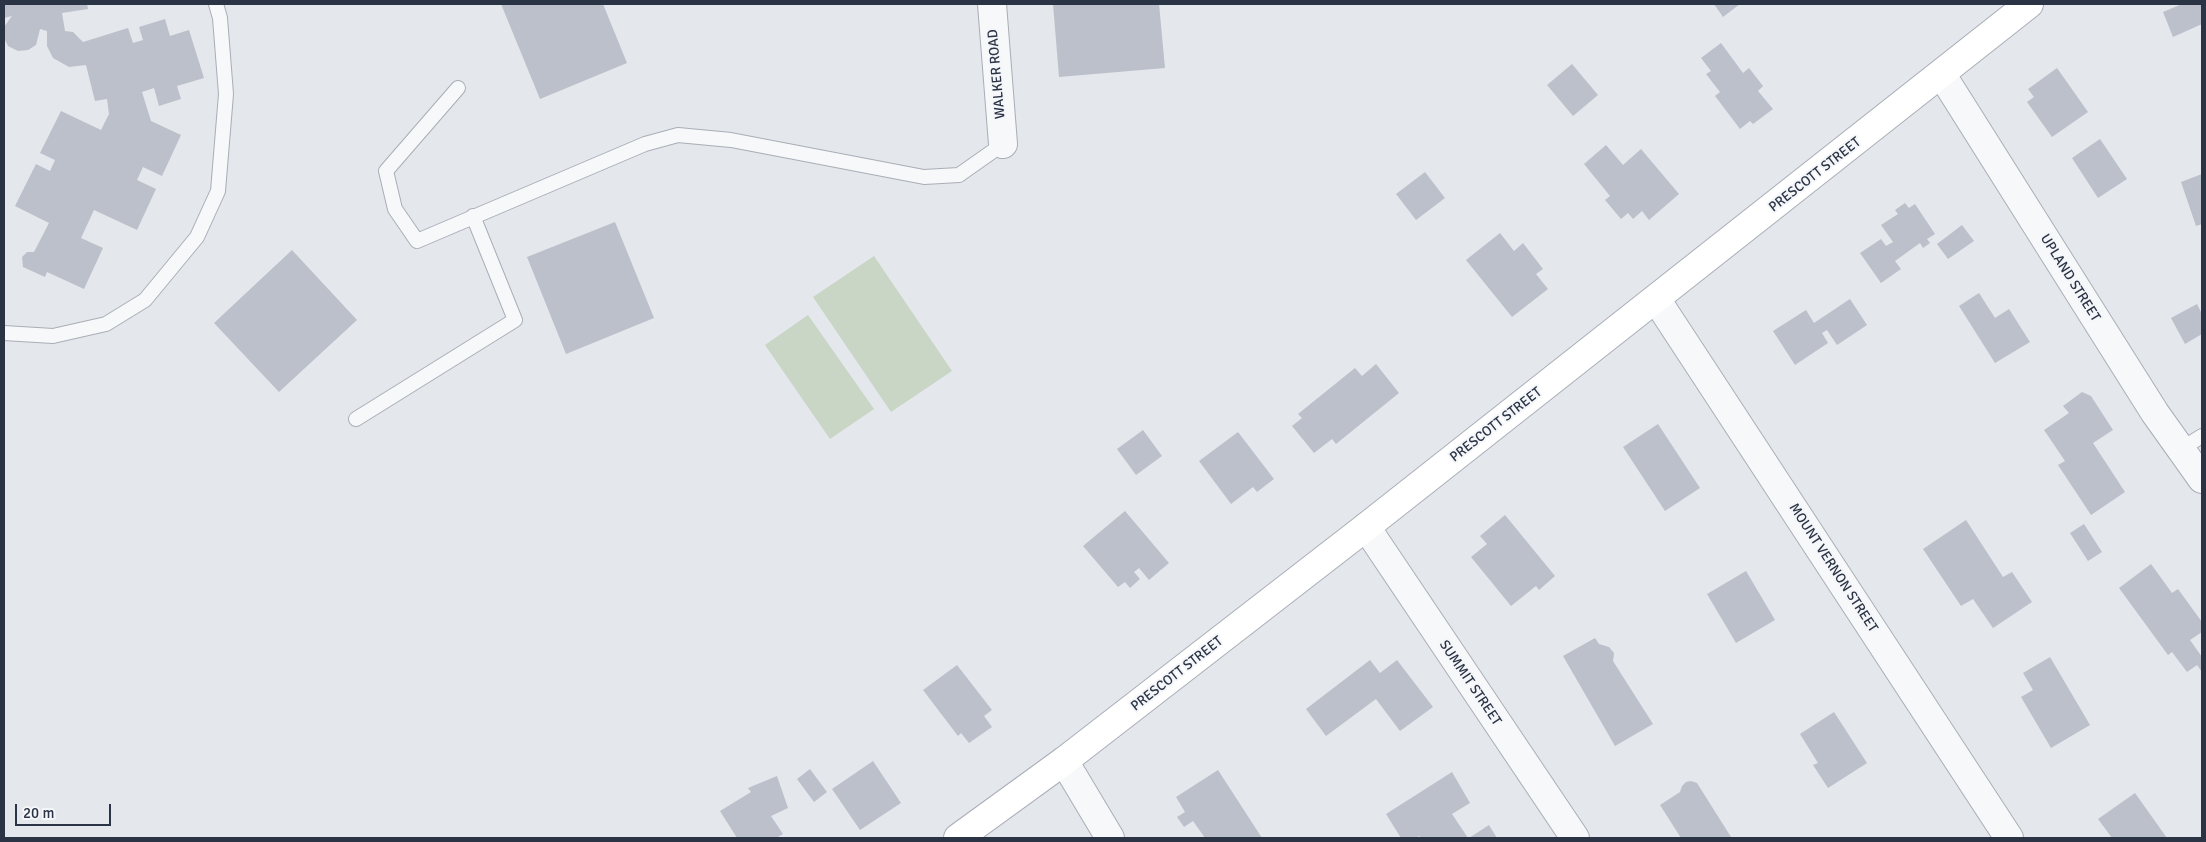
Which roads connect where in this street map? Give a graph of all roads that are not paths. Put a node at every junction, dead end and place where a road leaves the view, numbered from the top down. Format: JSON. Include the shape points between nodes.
{"nodes":[{"id":1,"x":216,"y":4,"type":"edge"},
{"id":2,"x":992,"y":4,"type":"edge"},
{"id":3,"x":2029,"y":4,"type":"edge"},
{"id":4,"x":1942,"y":75,"type":"junction"},
{"id":5,"x":458,"y":88,"type":"dead end"},
{"id":6,"x":1003,"y":144,"type":"joint"},
{"id":7,"x":473,"y":216,"type":"junction"},
{"id":8,"x":1656,"y":298,"type":"junction"},
{"id":9,"x":4,"y":332,"type":"edge"},
{"id":10,"x":356,"y":419,"type":"dead end"},
{"id":11,"x":2192,"y":442,"type":"edge"},
{"id":12,"x":2202,"y":478,"type":"edge"},
{"id":13,"x":1366,"y":527,"type":"junction"},
{"id":14,"x":1064,"y":761,"type":"junction"},
{"id":15,"x":958,"y":838,"type":"edge"},
{"id":16,"x":1110,"y":838,"type":"edge"},
{"id":17,"x":1575,"y":838,"type":"edge"},
{"id":18,"x":2009,"y":838,"type":"edge"}],
"edges":[{"from":1,"to":9,"type":"lane","via":[[226,94],[218,191],[197,237],[145,300],[106,324],[53,336]]},
{"from":2,"to":6,"type":"street","name":"WALKER ROAD"},
{"from":3,"to":4,"type":"street","name":"PRESCOTT STREET"},
{"from":4,"to":8,"type":"street","name":"PRESCOTT STREET"},
{"from":4,"to":11,"type":"street","name":"UPLAND STREET","via":[[2150,405]]},
{"from":5,"to":7,"type":"lane","via":[[386,171],[395,209],[416,241]]},
{"from":6,"to":7,"type":"lane","via":[[959,175],[924,177],[731,140],[678,135],[645,144]]},
{"from":7,"to":10,"type":"lane","via":[[515,320]]},
{"from":8,"to":13,"type":"street","name":"PRESCOTT STREET"},
{"from":8,"to":18,"type":"street","name":"MOUNT VERNON STREET"},
{"from":11,"to":12,"type":"street","name":"UPLAND STREET"},
{"from":13,"to":14,"type":"street","name":"PRESCOTT STREET"},
{"from":13,"to":17,"type":"street","name":"SUMMIT STREET"},
{"from":14,"to":15,"type":"street","name":"PRESCOTT STREET"},
{"from":14,"to":16,"type":"street"}]}
